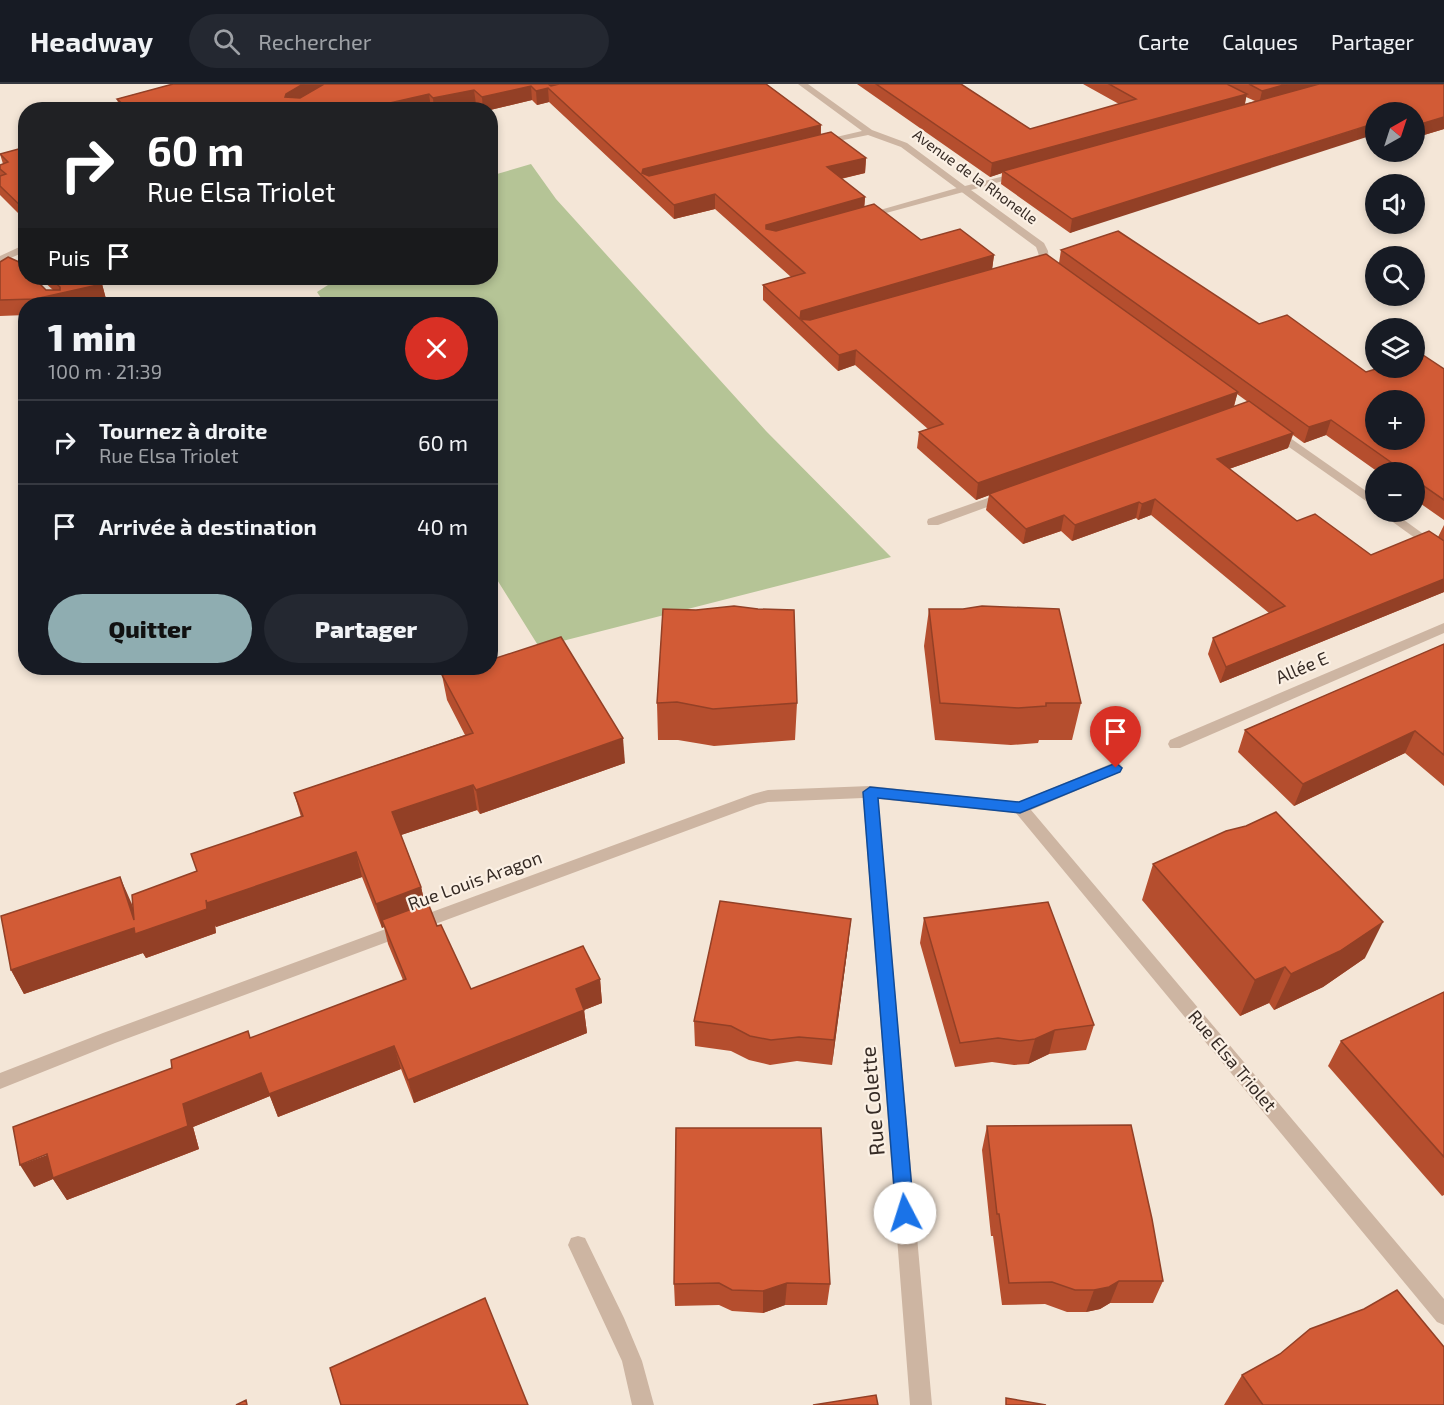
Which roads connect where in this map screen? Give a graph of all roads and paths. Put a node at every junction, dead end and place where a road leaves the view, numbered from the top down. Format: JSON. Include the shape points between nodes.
{"nodes":[{"id":1,"x":802,"y":84,"type":"edge"},
{"id":2,"x":868,"y":132,"type":"junction"},
{"id":3,"x":811,"y":146,"type":"edge"},
{"id":4,"x":1032,"y":170,"type":"edge"},
{"id":5,"x":964,"y":189,"type":"junction"},
{"id":6,"x":850,"y":220,"type":"edge"},
{"id":7,"x":18,"y":252,"type":"edge"},
{"id":8,"x":4,"y":262,"type":"edge"},
{"id":9,"x":1063,"y":275,"type":"edge"},
{"id":10,"x":1264,"y":423,"type":"edge"},
{"id":11,"x":1022,"y":490,"type":"edge"},
{"id":12,"x":1365,"y":496,"type":"edge"},
{"id":13,"x":933,"y":522,"type":"dead end"},
{"id":14,"x":1399,"y":522,"type":"edge"},
{"id":15,"x":1444,"y":555,"type":"edge"},
{"id":16,"x":1444,"y":628,"type":"edge"},
{"id":17,"x":1175,"y":744,"type":"dead end"},
{"id":18,"x":1116,"y":768,"type":"dead end"},
{"id":19,"x":870,"y":792,"type":"junction"},
{"id":20,"x":1020,"y":807,"type":"junction"},
{"id":21,"x":0,"y":1081,"type":"edge"},
{"id":22,"x":578,"y":1245,"type":"dead end"},
{"id":23,"x":1444,"y":1315,"type":"edge"},
{"id":24,"x":643,"y":1405,"type":"edge"},
{"id":25,"x":921,"y":1405,"type":"edge"}],
"edges":[{"from":1,"to":2,"type":"street","name":"Avenue de la Rhonelle"},
{"from":2,"to":3,"type":"street"},
{"from":2,"to":5,"type":"street","name":"Avenue de la Rhonelle","via":[[898,142]]},
{"from":4,"to":5,"type":"street"},
{"from":5,"to":6,"type":"street"},
{"from":5,"to":9,"type":"street","name":"Avenue de la Rhonelle","via":[[1040,245],[1043,251],[1038,262]]},
{"from":7,"to":8,"type":"street"},
{"from":10,"to":12,"type":"street"},
{"from":11,"to":13,"type":"street"},
{"from":14,"to":15,"type":"street"},
{"from":16,"to":17,"type":"street","name":"Allée E"},
{"from":18,"to":20,"type":"street"},
{"from":19,"to":20,"type":"street"},
{"from":19,"to":21,"type":"street","name":"Rue Louis Aragon","via":[[768,796],[736,805]]},
{"from":19,"to":25,"type":"street","name":"Rue Colette"},
{"from":20,"to":23,"type":"street","name":"Rue Elsa Triolet"},
{"from":22,"to":24,"type":"street","via":[[632,1361]]}]}
